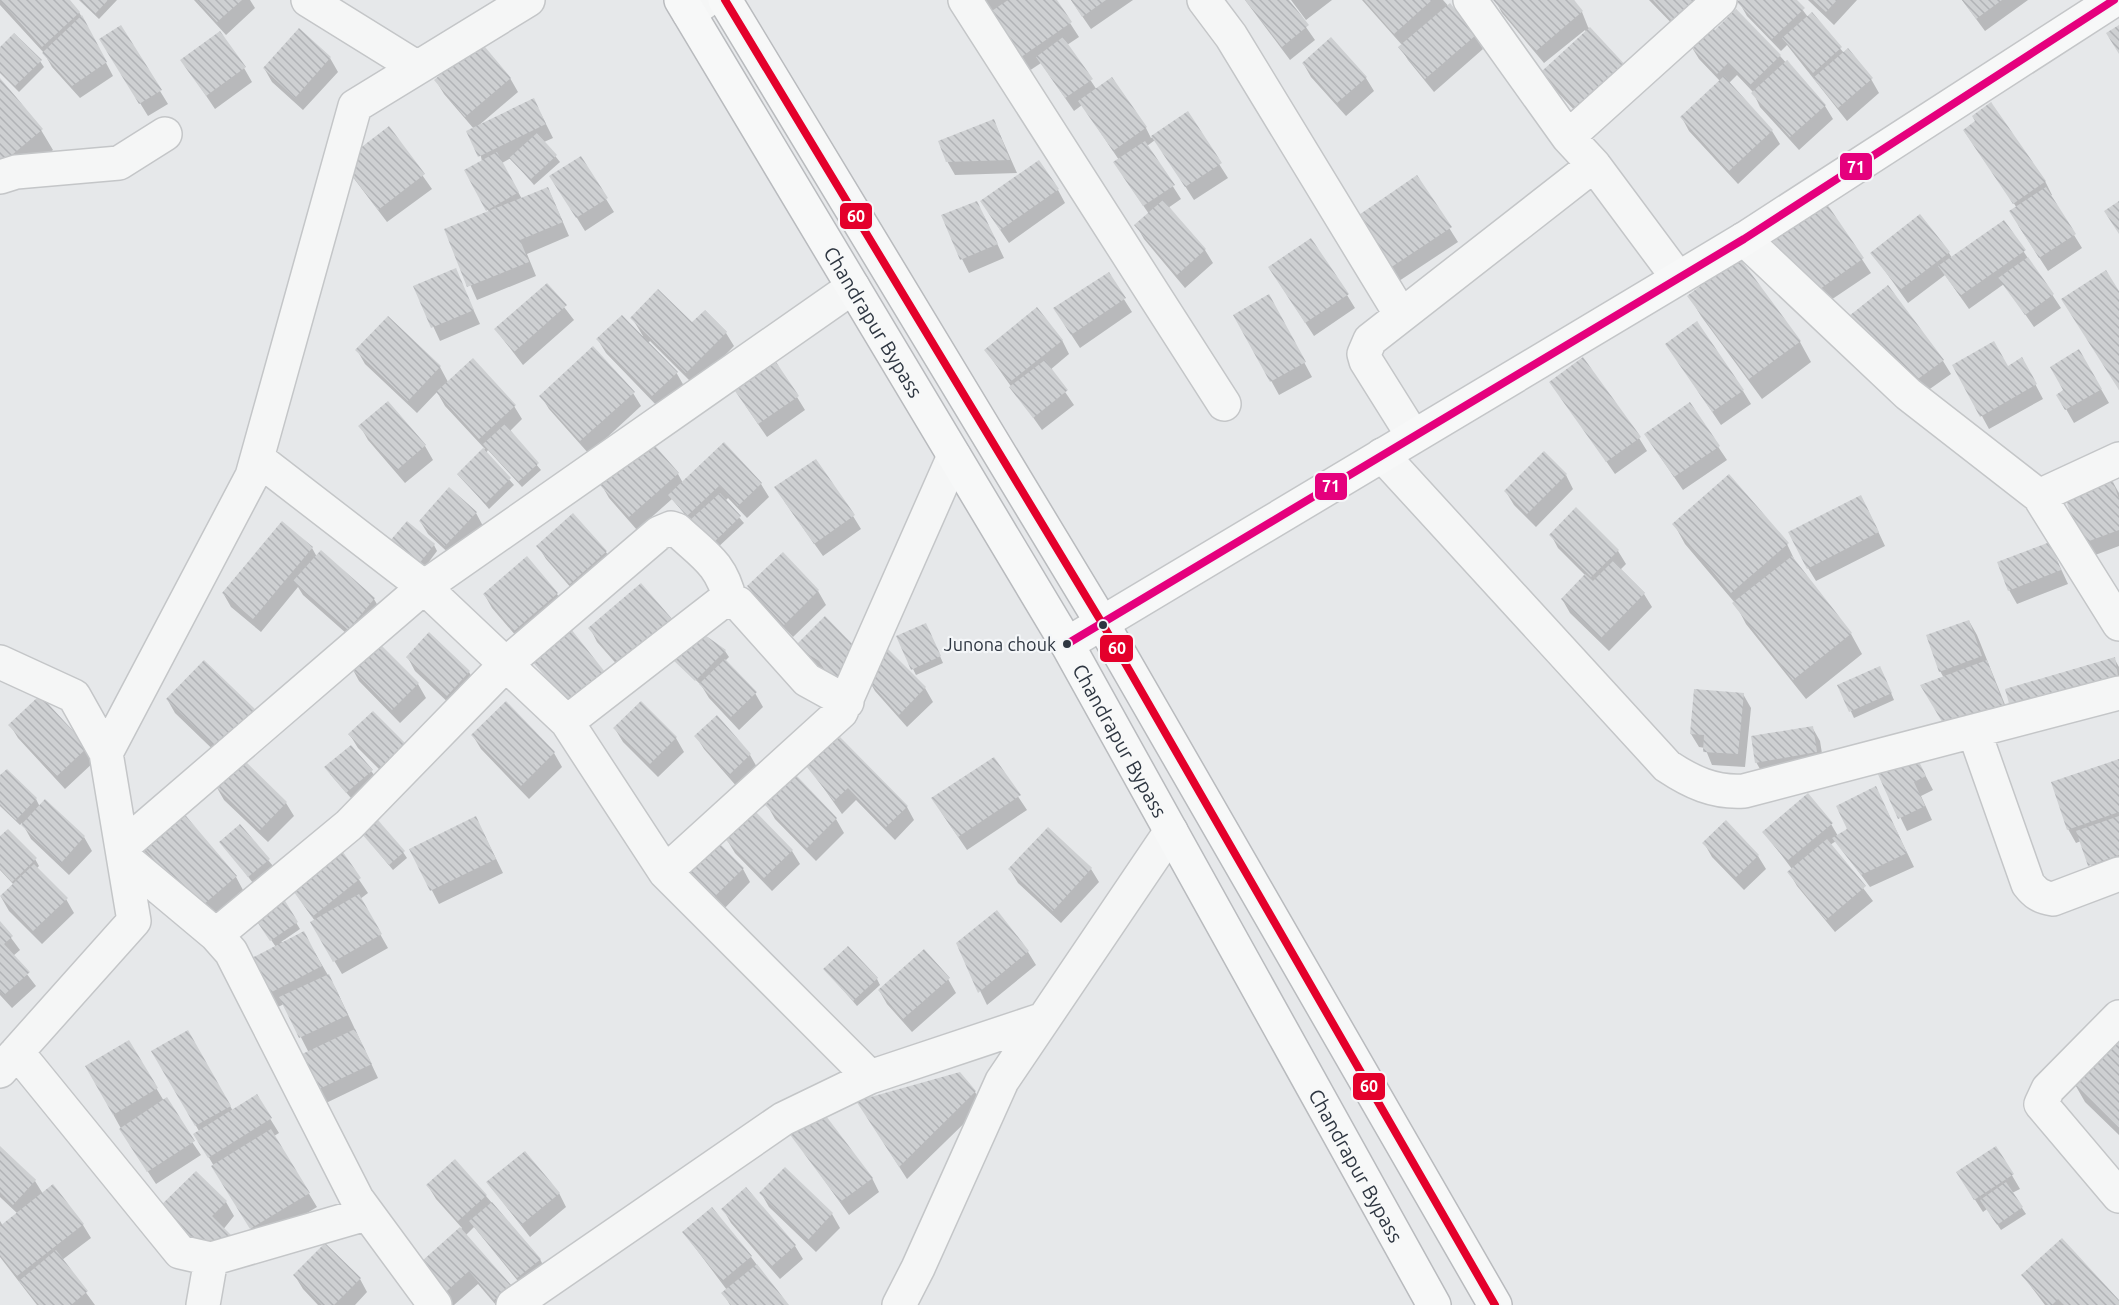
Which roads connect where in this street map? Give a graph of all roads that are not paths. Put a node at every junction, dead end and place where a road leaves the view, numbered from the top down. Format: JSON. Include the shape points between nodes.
{"nodes":[{"id":1,"x":308,"y":0,"type":"edge"},
{"id":2,"x":528,"y":0,"type":"edge"},
{"id":3,"x":725,"y":0,"type":"edge"},
{"id":4,"x":965,"y":0,"type":"edge"},
{"id":5,"x":1204,"y":0,"type":"edge"},
{"id":6,"x":1470,"y":0,"type":"edge"},
{"id":7,"x":1720,"y":0,"type":"edge"},
{"id":8,"x":2114,"y":0,"type":"edge"},
{"id":9,"x":692,"y":4,"type":"edge"},
{"id":10,"x":416,"y":67,"type":"junction"},
{"id":11,"x":165,"y":134,"type":"dead end"},
{"id":12,"x":1569,"y":137,"type":"junction"},
{"id":13,"x":1594,"y":165,"type":"junction"},
{"id":14,"x":0,"y":177,"type":"edge"},
{"id":15,"x":1744,"y":238,"type":"junction"},
{"id":16,"x":1678,"y":278,"type":"junction"},
{"id":17,"x":853,"y":287,"type":"junction"},
{"id":18,"x":1401,"y":315,"type":"junction"},
{"id":19,"x":1224,"y":404,"type":"dead end"},
{"id":20,"x":1413,"y":436,"type":"junction"},
{"id":21,"x":1382,"y":455,"type":"junction"},
{"id":22,"x":954,"y":456,"type":"junction"},
{"id":23,"x":257,"y":458,"type":"junction"},
{"id":24,"x":2119,"y":459,"type":"edge"},
{"id":25,"x":2039,"y":496,"type":"junction"},
{"id":26,"x":424,"y":587,"type":"junction"},
{"id":27,"x":730,"y":601,"type":"junction"},
{"id":28,"x":1101,"y":623,"type":"junction"},
{"id":29,"x":2119,"y":624,"type":"edge"},
{"id":30,"x":1067,"y":644,"type":"junction"},
{"id":31,"x":0,"y":662,"type":"edge"},
{"id":32,"x":507,"y":663,"type":"junction"},
{"id":33,"x":2119,"y":693,"type":"edge"},
{"id":34,"x":847,"y":702,"type":"junction"},
{"id":35,"x":567,"y":722,"type":"junction"},
{"id":36,"x":1974,"y":731,"type":"junction"},
{"id":37,"x":106,"y":753,"type":"junction"},
{"id":38,"x":1171,"y":831,"type":"junction"},
{"id":39,"x":123,"y":853,"type":"junction"},
{"id":40,"x":665,"y":872,"type":"junction"},
{"id":41,"x":2119,"y":874,"type":"edge"},
{"id":42,"x":216,"y":935,"type":"junction"},
{"id":43,"x":2119,"y":1017,"type":"edge"},
{"id":44,"x":1041,"y":1020,"type":"junction"},
{"id":45,"x":8,"y":1062,"type":"edge"},
{"id":46,"x":870,"y":1077,"type":"junction"},
{"id":47,"x":2119,"y":1196,"type":"edge"},
{"id":48,"x":366,"y":1214,"type":"junction"},
{"id":49,"x":211,"y":1259,"type":"junction"},
{"id":50,"x":203,"y":1305,"type":"edge"},
{"id":51,"x":435,"y":1305,"type":"edge"},
{"id":52,"x":513,"y":1305,"type":"edge"},
{"id":53,"x":898,"y":1305,"type":"edge"},
{"id":54,"x":1434,"y":1305,"type":"edge"},
{"id":55,"x":1495,"y":1305,"type":"edge"}],
"edges":[{"from":1,"to":10,"type":"street"},
{"from":2,"to":10,"type":"street"},
{"from":3,"to":28,"type":"main road","name":"Chandrapur Bypass"},
{"from":4,"to":19,"type":"street"},
{"from":5,"to":18,"type":"street","via":[[1234,42]]},
{"from":6,"to":12,"type":"street"},
{"from":7,"to":12,"type":"street"},
{"from":8,"to":15,"type":"main road"},
{"from":9,"to":17,"type":"main road","name":"Chandrapur Bypass"},
{"from":10,"to":23,"type":"street","via":[[355,106]]},
{"from":11,"to":14,"type":"street","via":[[119,163],[16,172]]},
{"from":12,"to":13,"type":"street"},
{"from":13,"to":16,"type":"street"},
{"from":13,"to":18,"type":"street"},
{"from":15,"to":16,"type":"main road"},
{"from":15,"to":25,"type":"street","via":[[1908,394]]},
{"from":16,"to":20,"type":"main road"},
{"from":17,"to":22,"type":"main road","name":"Chandrapur Bypass"},
{"from":17,"to":26,"type":"street"},
{"from":18,"to":20,"type":"street","via":[[1370,340],[1364,354]]},
{"from":20,"to":21,"type":"main road"},
{"from":21,"to":28,"type":"main road"},
{"from":21,"to":36,"type":"street","via":[[1667,766],[1686,778],[1727,792],[1744,791]]},
{"from":22,"to":30,"type":"main road","name":"Chandrapur Bypass"},
{"from":22,"to":34,"type":"street"},
{"from":23,"to":26,"type":"street"},
{"from":23,"to":37,"type":"street","via":[[252,477]]},
{"from":24,"to":25,"type":"street"},
{"from":25,"to":29,"type":"street"},
{"from":26,"to":32,"type":"street"},
{"from":26,"to":39,"type":"street"},
{"from":27,"to":32,"type":"street","via":[[726,580],[718,568],[671,528],[659,533]]},
{"from":27,"to":34,"type":"street","via":[[738,603],[807,680]]},
{"from":27,"to":35,"type":"street","via":[[716,604]]},
{"from":28,"to":30,"type":"main road"},
{"from":28,"to":55,"type":"main road","name":"Chandrapur Bypass"},
{"from":30,"to":38,"type":"main road","name":"Chandrapur Bypass"},
{"from":31,"to":37,"type":"street","via":[[74,696]]},
{"from":32,"to":35,"type":"street"},
{"from":32,"to":42,"type":"street","via":[[356,819]]},
{"from":33,"to":36,"type":"street"},
{"from":34,"to":40,"type":"street","via":[[834,721]]},
{"from":35,"to":40,"type":"street"},
{"from":36,"to":41,"type":"street","via":[[2034,892],[2053,899]]},
{"from":37,"to":39,"type":"street"},
{"from":38,"to":44,"type":"street"},
{"from":38,"to":54,"type":"main road","name":"Chandrapur Bypass"},
{"from":39,"to":42,"type":"street"},
{"from":39,"to":45,"type":"street","via":[[135,921]]},
{"from":40,"to":46,"type":"street"},
{"from":42,"to":48,"type":"street","via":[[243,971]]},
{"from":43,"to":47,"type":"street","via":[[2048,1089],[2041,1104]]},
{"from":44,"to":46,"type":"street"},
{"from":44,"to":53,"type":"street","via":[[1002,1081]]},
{"from":45,"to":49,"type":"street","via":[[180,1252]]},
{"from":46,"to":52,"type":"street","via":[[783,1119]]},
{"from":48,"to":49,"type":"street"},
{"from":48,"to":51,"type":"street"},
{"from":49,"to":50,"type":"street"}]}
